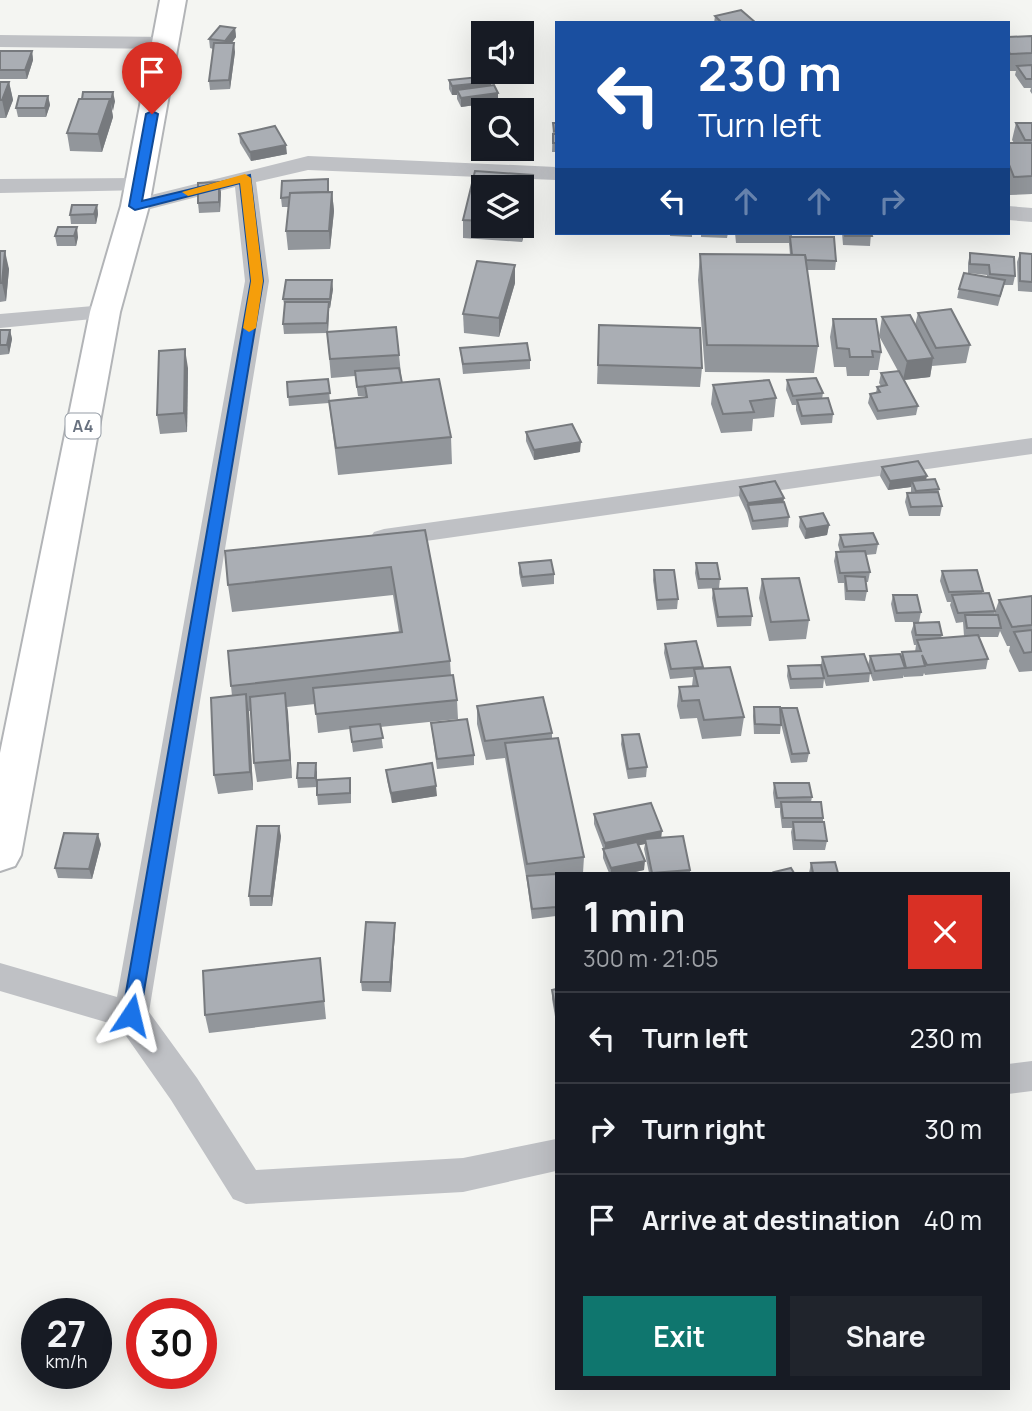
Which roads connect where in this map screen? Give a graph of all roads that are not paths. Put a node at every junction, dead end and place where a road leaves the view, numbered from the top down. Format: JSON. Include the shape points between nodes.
{"nodes":[{"id":1,"x":173,"y":0,"type":"edge"},
{"id":2,"x":0,"y":41,"type":"edge"},
{"id":3,"x":166,"y":43,"type":"junction"},
{"id":4,"x":555,"y":174,"type":"edge"},
{"id":5,"x":245,"y":178,"type":"junction"},
{"id":6,"x":0,"y":186,"type":"edge"},
{"id":7,"x":136,"y":196,"type":"junction"},
{"id":8,"x":1010,"y":214,"type":"edge"},
{"id":9,"x":1032,"y":215,"type":"edge"},
{"id":10,"x":105,"y":312,"type":"junction"},
{"id":11,"x":0,"y":321,"type":"edge"},
{"id":12,"x":1032,"y":446,"type":"edge"},
{"id":13,"x":360,"y":541,"type":"edge"},
{"id":14,"x":237,"y":558,"type":"edge"},
{"id":15,"x":209,"y":562,"type":"junction"},
{"id":16,"x":0,"y":855,"type":"edge"},
{"id":17,"x":0,"y":977,"type":"edge"},
{"id":18,"x":131,"y":1015,"type":"junction"},
{"id":19,"x":1032,"y":1076,"type":"edge"},
{"id":20,"x":1010,"y":1079,"type":"edge"},
{"id":21,"x":555,"y":1155,"type":"edge"}],
"edges":[{"from":1,"to":3,"type":"highway","number":"A4"},
{"from":2,"to":3,"type":"street"},
{"from":3,"to":7,"type":"highway","number":"A4"},
{"from":4,"to":5,"type":"street","via":[[308,163]]},
{"from":5,"to":7,"type":"street"},
{"from":5,"to":15,"type":"street","via":[[257,281]]},
{"from":6,"to":7,"type":"street"},
{"from":7,"to":10,"type":"highway","number":"A4"},
{"from":8,"to":9,"type":"street"},
{"from":10,"to":11,"type":"street"},
{"from":10,"to":16,"type":"highway","number":"A4"},
{"from":12,"to":13,"type":"street"},
{"from":14,"to":15,"type":"street"},
{"from":15,"to":18,"type":"street"},
{"from":17,"to":18,"type":"street"},
{"from":18,"to":21,"type":"street","via":[[246,1187],[463,1175]]},
{"from":19,"to":20,"type":"street"}]}
